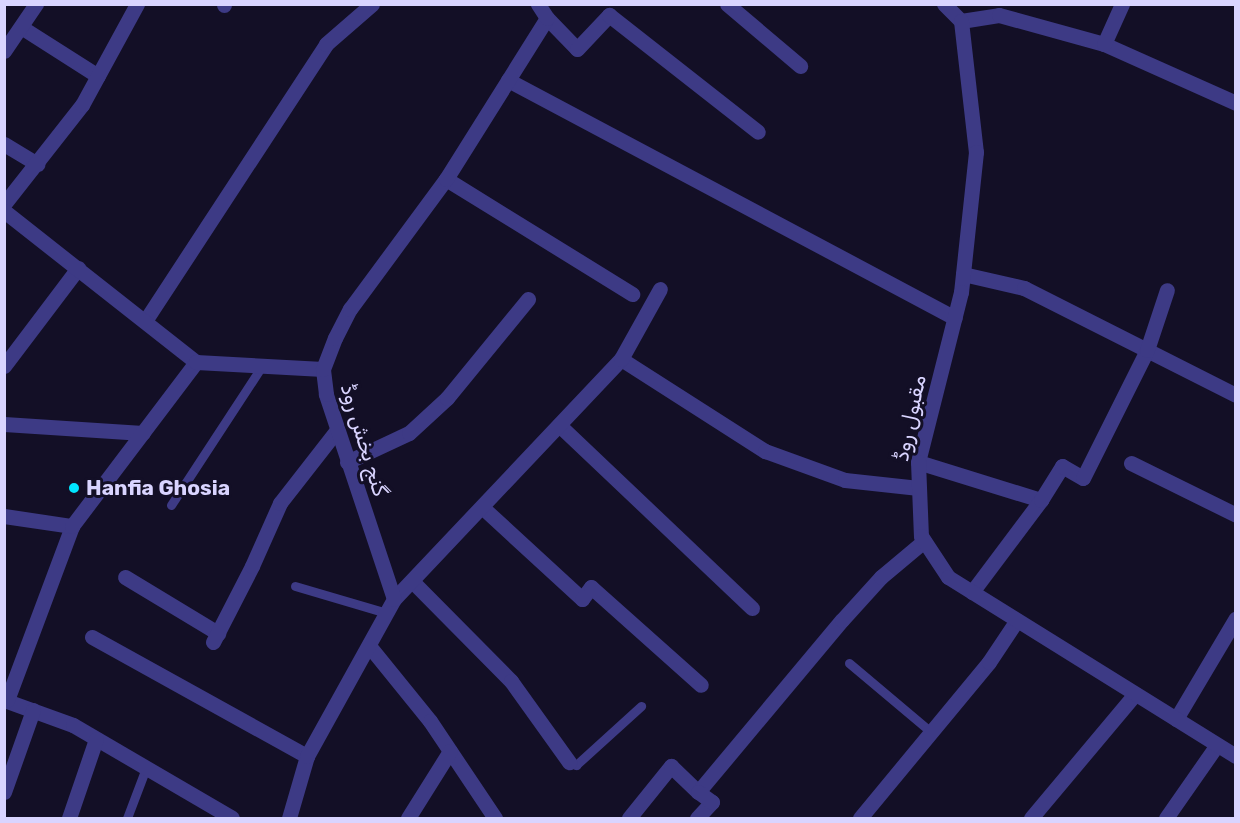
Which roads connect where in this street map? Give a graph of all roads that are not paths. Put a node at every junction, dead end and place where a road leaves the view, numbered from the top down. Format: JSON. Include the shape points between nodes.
{"nodes":[{"id":1,"x":36,"y":4,"type":"edge"},
{"id":2,"x":137,"y":4,"type":"edge"},
{"id":3,"x":372,"y":4,"type":"edge"},
{"id":4,"x":538,"y":4,"type":"edge"},
{"id":5,"x":727,"y":4,"type":"edge"},
{"id":6,"x":944,"y":4,"type":"edge"},
{"id":7,"x":1122,"y":4,"type":"edge"},
{"id":8,"x":547,"y":18,"type":"junction"},
{"id":9,"x":962,"y":21,"type":"junction"},
{"id":10,"x":21,"y":27,"type":"junction"},
{"id":11,"x":1104,"y":44,"type":"junction"},
{"id":12,"x":4,"y":51,"type":"edge"},
{"id":13,"x":800,"y":66,"type":"dead end"},
{"id":14,"x":98,"y":76,"type":"junction"},
{"id":15,"x":508,"y":80,"type":"junction"},
{"id":16,"x":1236,"y":103,"type":"edge"},
{"id":17,"x":758,"y":132,"type":"dead end"},
{"id":18,"x":4,"y":144,"type":"edge"},
{"id":19,"x":37,"y":164,"type":"junction"},
{"id":20,"x":446,"y":179,"type":"junction"},
{"id":21,"x":4,"y":204,"type":"edge"},
{"id":22,"x":4,"y":211,"type":"edge"},
{"id":23,"x":78,"y":268,"type":"junction"},
{"id":24,"x":963,"y":274,"type":"junction"},
{"id":25,"x":660,"y":289,"type":"dead end"},
{"id":26,"x":1167,"y":290,"type":"dead end"},
{"id":27,"x":632,"y":294,"type":"dead end"},
{"id":28,"x":528,"y":299,"type":"dead end"},
{"id":29,"x":955,"y":318,"type":"junction"},
{"id":30,"x":145,"y":321,"type":"junction"},
{"id":31,"x":1147,"y":350,"type":"junction"},
{"id":32,"x":621,"y":359,"type":"junction"},
{"id":33,"x":196,"y":362,"type":"junction"},
{"id":34,"x":4,"y":366,"type":"edge"},
{"id":35,"x":262,"y":366,"type":"junction"},
{"id":36,"x":323,"y":369,"type":"junction"},
{"id":37,"x":1236,"y":394,"type":"edge"},
{"id":38,"x":4,"y":424,"type":"edge"},
{"id":39,"x":559,"y":425,"type":"junction"},
{"id":40,"x":337,"y":430,"type":"junction"},
{"id":41,"x":143,"y":433,"type":"junction"},
{"id":42,"x":347,"y":462,"type":"junction"},
{"id":43,"x":918,"y":462,"type":"junction"},
{"id":44,"x":1131,"y":463,"type":"dead end"},
{"id":45,"x":919,"y":488,"type":"junction"},
{"id":46,"x":1041,"y":500,"type":"junction"},
{"id":47,"x":171,"y":505,"type":"dead end"},
{"id":48,"x":482,"y":507,"type":"junction"},
{"id":49,"x":1236,"y":515,"type":"edge"},
{"id":50,"x":4,"y":516,"type":"edge"},
{"id":51,"x":72,"y":526,"type":"junction"},
{"id":52,"x":924,"y":541,"type":"junction"},
{"id":53,"x":125,"y":577,"type":"dead end"},
{"id":54,"x":411,"y":581,"type":"junction"},
{"id":55,"x":295,"y":586,"type":"dead end"},
{"id":56,"x":972,"y":592,"type":"junction"},
{"id":57,"x":390,"y":606,"type":"junction"},
{"id":58,"x":752,"y":608,"type":"dead end"},
{"id":59,"x":1236,"y":618,"type":"edge"},
{"id":60,"x":1017,"y":620,"type":"junction"},
{"id":61,"x":92,"y":637,"type":"dead end"},
{"id":62,"x":370,"y":647,"type":"junction"},
{"id":63,"x":849,"y":663,"type":"dead end"},
{"id":64,"x":701,"y":685,"type":"dead end"},
{"id":65,"x":1135,"y":694,"type":"junction"},
{"id":66,"x":6,"y":700,"type":"edge"},
{"id":67,"x":641,"y":706,"type":"dead end"},
{"id":68,"x":33,"y":710,"type":"junction"},
{"id":69,"x":1176,"y":719,"type":"junction"},
{"id":70,"x":932,"y":732,"type":"junction"},
{"id":71,"x":96,"y":739,"type":"junction"},
{"id":72,"x":1217,"y":745,"type":"junction"},
{"id":73,"x":450,"y":751,"type":"junction"},
{"id":74,"x":307,"y":756,"type":"junction"},
{"id":75,"x":1236,"y":756,"type":"edge"},
{"id":76,"x":569,"y":762,"type":"joint"},
{"id":77,"x":146,"y":768,"type":"junction"},
{"id":78,"x":4,"y":792,"type":"edge"},
{"id":79,"x":698,"y":792,"type":"junction"},
{"id":80,"x":69,"y":819,"type":"edge"},
{"id":81,"x":127,"y":819,"type":"edge"},
{"id":82,"x":232,"y":819,"type":"edge"},
{"id":83,"x":289,"y":819,"type":"edge"},
{"id":84,"x":408,"y":819,"type":"edge"},
{"id":85,"x":495,"y":819,"type":"edge"},
{"id":86,"x":629,"y":819,"type":"edge"},
{"id":87,"x":697,"y":819,"type":"edge"},
{"id":88,"x":860,"y":819,"type":"edge"},
{"id":89,"x":1031,"y":819,"type":"edge"},
{"id":90,"x":1167,"y":819,"type":"edge"}],
"edges":[{"from":1,"to":10,"type":"street"},
{"from":2,"to":14,"type":"street"},
{"from":3,"to":30,"type":"street","via":[[326,44]]},
{"from":4,"to":8,"type":"street"},
{"from":5,"to":13,"type":"street"},
{"from":6,"to":9,"type":"street"},
{"from":7,"to":11,"type":"street"},
{"from":8,"to":15,"type":"street","name":"گنج بخش روڈ"},
{"from":8,"to":17,"type":"street","via":[[577,49],[609,15]]},
{"from":9,"to":11,"type":"street","via":[[999,15]]},
{"from":9,"to":24,"type":"street","name":"مقبول روڈ","via":[[976,152]]},
{"from":10,"to":12,"type":"street"},
{"from":10,"to":14,"type":"street"},
{"from":11,"to":16,"type":"street"},
{"from":14,"to":19,"type":"street","via":[[82,105]]},
{"from":15,"to":20,"type":"street","name":"گنج بخش روڈ"},
{"from":15,"to":29,"type":"street"},
{"from":18,"to":19,"type":"street"},
{"from":19,"to":21,"type":"street"},
{"from":20,"to":27,"type":"street"},
{"from":20,"to":36,"type":"street","name":"گنج بخش روڈ","via":[[350,309]]},
{"from":22,"to":23,"type":"street"},
{"from":23,"to":30,"type":"street"},
{"from":23,"to":34,"type":"street"},
{"from":24,"to":29,"type":"street","name":"مقبول روڈ"},
{"from":24,"to":31,"type":"street","via":[[1024,288]]},
{"from":25,"to":32,"type":"street"},
{"from":26,"to":31,"type":"street"},
{"from":28,"to":42,"type":"street","via":[[447,398],[409,433]]},
{"from":29,"to":43,"type":"street","name":"مقبول روڈ"},
{"from":30,"to":33,"type":"street"},
{"from":31,"to":37,"type":"street"},
{"from":31,"to":46,"type":"street","via":[[1083,478],[1062,466]]},
{"from":32,"to":39,"type":"street"},
{"from":32,"to":45,"type":"street","via":[[765,451],[845,480]]},
{"from":33,"to":35,"type":"street"},
{"from":33,"to":41,"type":"street"},
{"from":35,"to":36,"type":"street"},
{"from":35,"to":47,"type":"lane"},
{"from":36,"to":40,"type":"street","name":"گنج بخش روڈ"},
{"from":38,"to":41,"type":"street"},
{"from":39,"to":48,"type":"street"},
{"from":39,"to":58,"type":"street"},
{"from":40,"to":42,"type":"street","name":"گنج بخش روڈ"},
{"from":40,"to":53,"type":"street","via":[[280,503],[216,638]]},
{"from":41,"to":51,"type":"street"},
{"from":42,"to":57,"type":"street","name":"گنج بخش روڈ"},
{"from":43,"to":45,"type":"street","name":"مقبول روڈ"},
{"from":43,"to":46,"type":"street"},
{"from":44,"to":49,"type":"street"},
{"from":45,"to":52,"type":"street","name":"مقبول روڈ"},
{"from":46,"to":56,"type":"street"},
{"from":48,"to":54,"type":"street"},
{"from":48,"to":64,"type":"street","via":[[582,599],[591,587]]},
{"from":50,"to":51,"type":"street"},
{"from":51,"to":66,"type":"street"},
{"from":52,"to":56,"type":"street","name":"مقبول روڈ","via":[[948,577]]},
{"from":52,"to":79,"type":"street","via":[[881,577],[842,620]]},
{"from":54,"to":57,"type":"street"},
{"from":54,"to":76,"type":"street","via":[[511,681]]},
{"from":55,"to":57,"type":"lane"},
{"from":56,"to":60,"type":"street","name":"مقبول روڈ"},
{"from":57,"to":62,"type":"street"},
{"from":59,"to":69,"type":"street"},
{"from":60,"to":65,"type":"street","name":"مقبول روڈ"},
{"from":60,"to":70,"type":"street","via":[[989,662]]},
{"from":61,"to":74,"type":"street"},
{"from":62,"to":73,"type":"street"},
{"from":62,"to":74,"type":"street"},
{"from":63,"to":70,"type":"lane"},
{"from":65,"to":69,"type":"street","name":"مقبول روڈ"},
{"from":65,"to":89,"type":"street"},
{"from":66,"to":68,"type":"street"},
{"from":67,"to":76,"type":"lane","via":[[576,765]]},
{"from":68,"to":71,"type":"street","via":[[73,725]]},
{"from":68,"to":78,"type":"street"},
{"from":69,"to":72,"type":"street","name":"مقبول روڈ"},
{"from":70,"to":88,"type":"street"},
{"from":71,"to":77,"type":"street"},
{"from":71,"to":80,"type":"street"},
{"from":72,"to":75,"type":"street","name":"مقبول روڈ"},
{"from":72,"to":90,"type":"street"},
{"from":73,"to":84,"type":"street"},
{"from":73,"to":85,"type":"street"},
{"from":74,"to":83,"type":"street"},
{"from":77,"to":81,"type":"lane"},
{"from":77,"to":82,"type":"street"},
{"from":79,"to":86,"type":"street","via":[[671,766]]},
{"from":79,"to":87,"type":"street","via":[[712,802]]}]}
